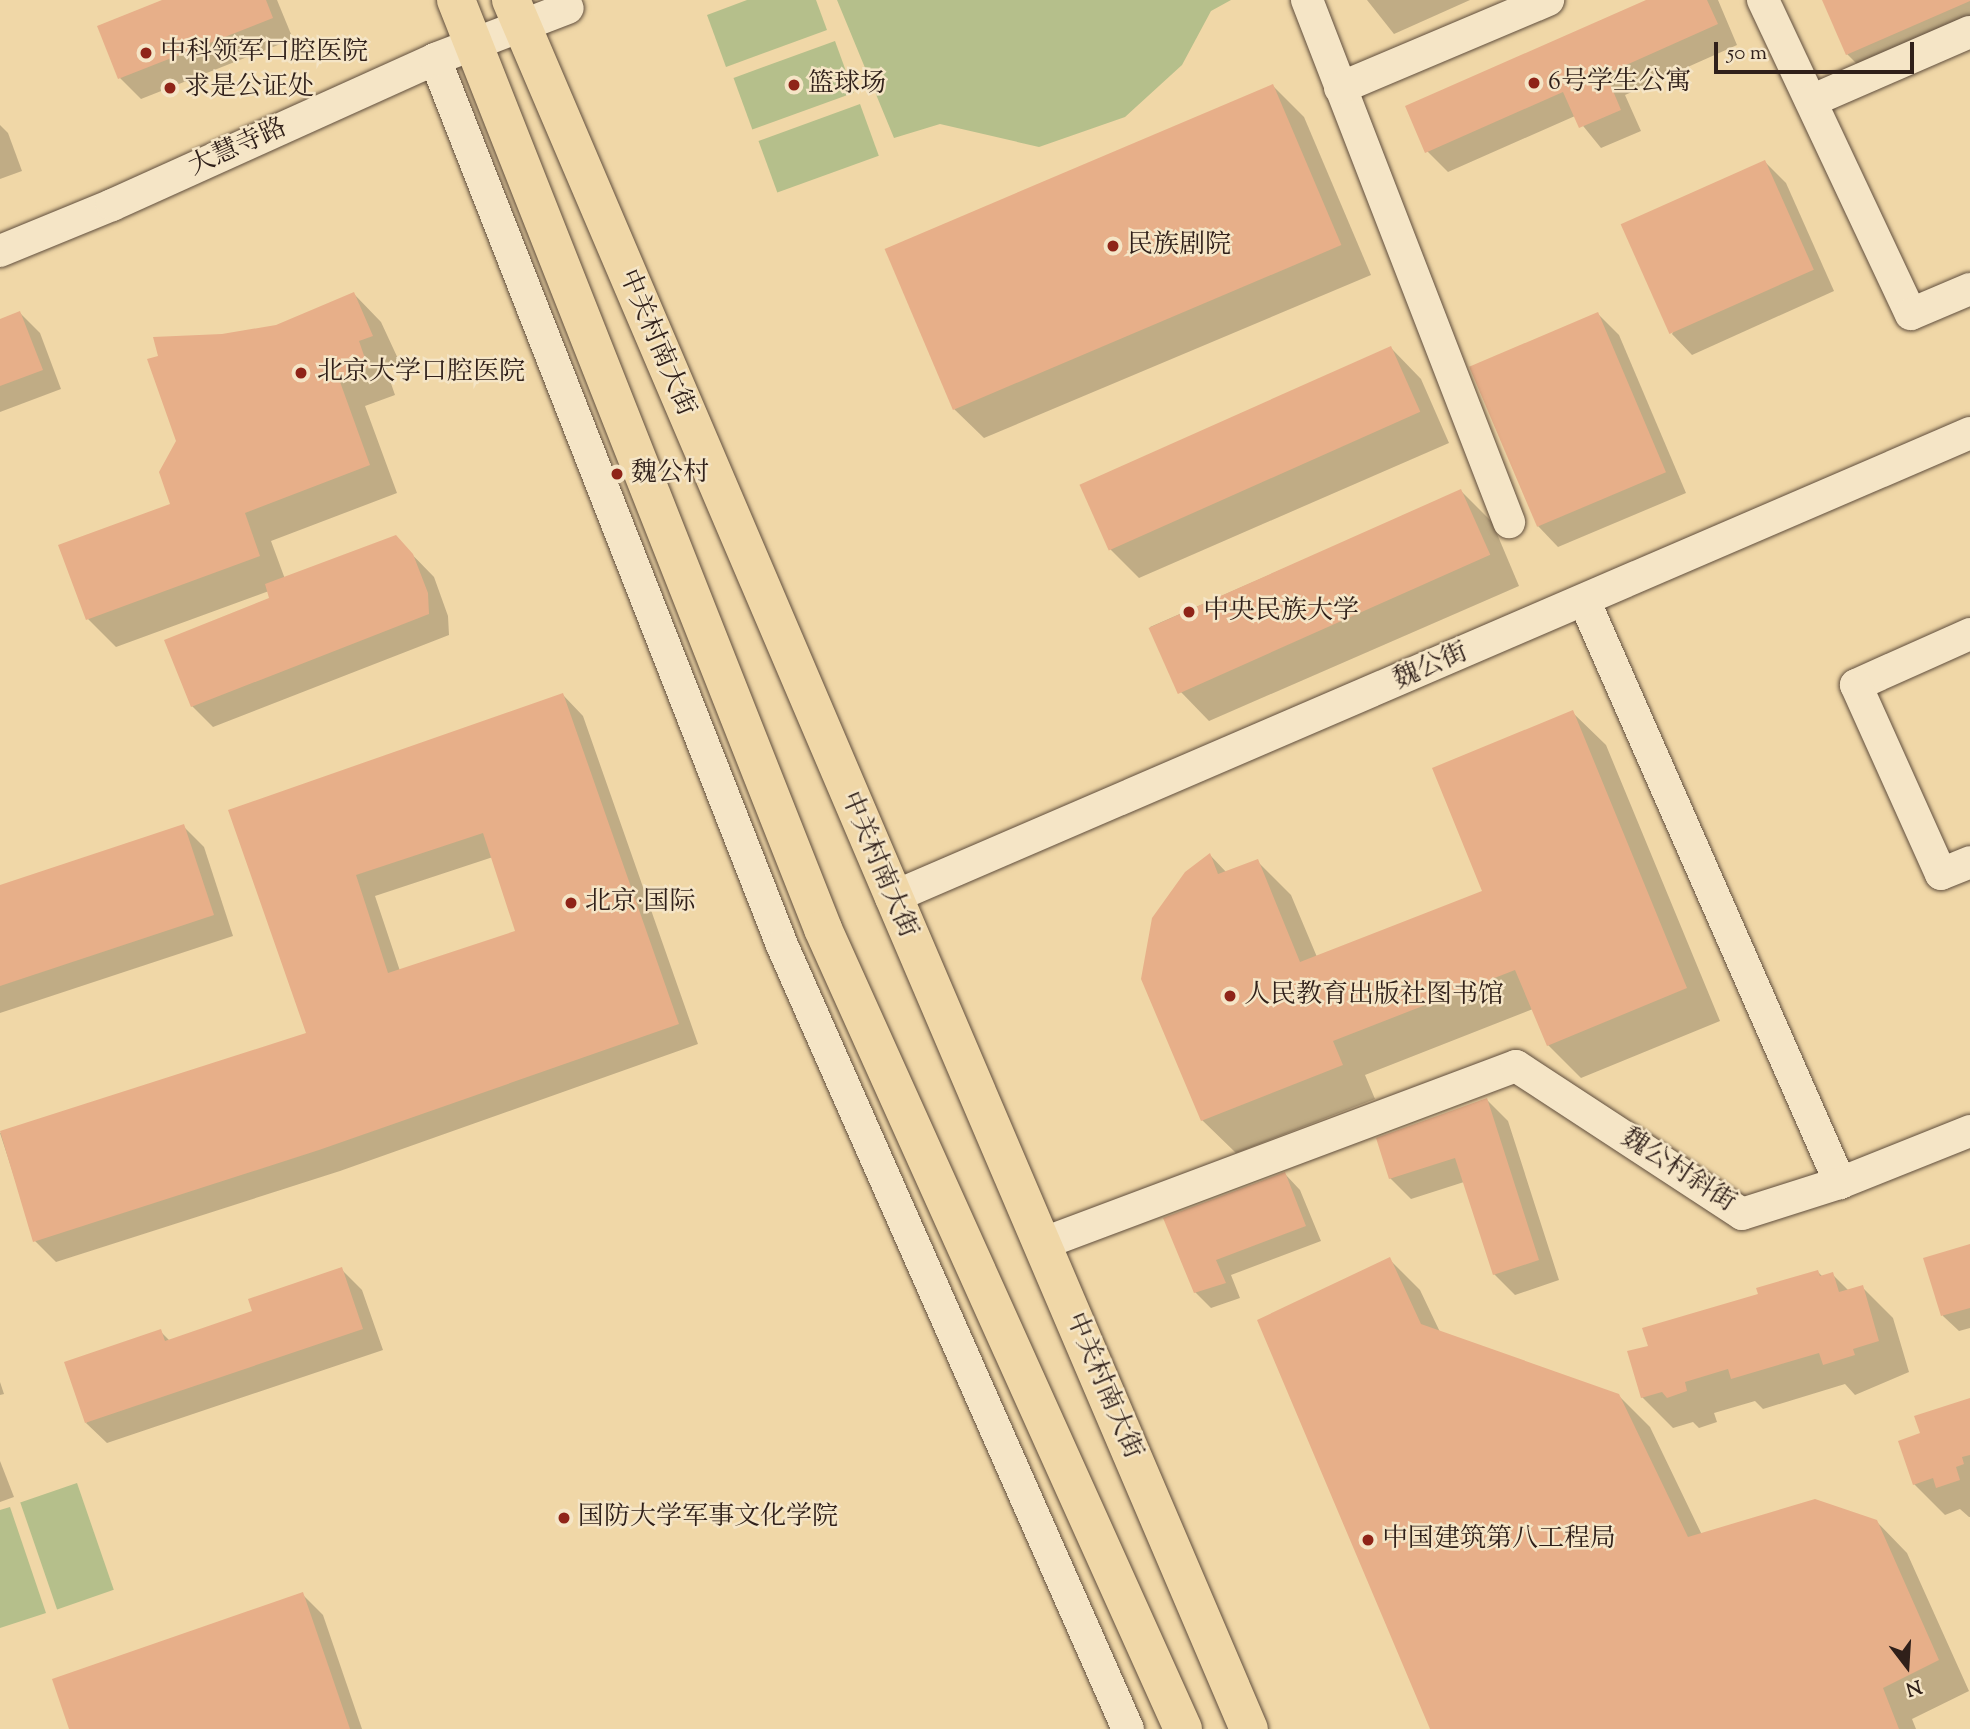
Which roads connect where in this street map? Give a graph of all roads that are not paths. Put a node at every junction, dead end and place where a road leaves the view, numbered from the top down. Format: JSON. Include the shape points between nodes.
{"nodes":[{"id":1,"x":456,"y":0,"type":"edge"},
{"id":2,"x":1307,"y":0,"type":"edge"},
{"id":3,"x":1548,"y":0,"type":"edge"},
{"id":4,"x":1763,"y":0,"type":"edge"},
{"id":5,"x":568,"y":8,"type":"dead end"},
{"id":6,"x":516,"y":13,"type":"edge"},
{"id":7,"x":1970,"y":32,"type":"edge"},
{"id":8,"x":475,"y":43,"type":"junction"},
{"id":9,"x":435,"y":59,"type":"junction"},
{"id":10,"x":1340,"y":88,"type":"junction"},
{"id":11,"x":1811,"y":100,"type":"junction"},
{"id":12,"x":0,"y":251,"type":"edge"},
{"id":13,"x":1970,"y":289,"type":"edge"},
{"id":14,"x":1970,"y":433,"type":"edge"},
{"id":15,"x":1509,"y":522,"type":"dead end"},
{"id":16,"x":1584,"y":600,"type":"junction"},
{"id":17,"x":1970,"y":634,"type":"edge"},
{"id":18,"x":1970,"y":862,"type":"edge"},
{"id":19,"x":891,"y":898,"type":"junction"},
{"id":20,"x":1970,"y":1132,"type":"edge"},
{"id":21,"x":1840,"y":1183,"type":"junction"},
{"id":22,"x":1044,"y":1243,"type":"junction"},
{"id":23,"x":1128,"y":1729,"type":"edge"},
{"id":24,"x":1182,"y":1729,"type":"edge"},
{"id":25,"x":1249,"y":1729,"type":"edge"}],
"edges":[{"from":1,"to":8,"type":"main road"},
{"from":2,"to":10,"type":"street"},
{"from":3,"to":10,"type":"street"},
{"from":4,"to":11,"type":"street"},
{"from":5,"to":6,"type":"street","name":"大慧寺路"},
{"from":6,"to":8,"type":"street","name":"大慧寺路"},
{"from":6,"to":19,"type":"main road","name":"中关村南大街"},
{"from":7,"to":11,"type":"street"},
{"from":8,"to":9,"type":"street","name":"大慧寺路"},
{"from":8,"to":24,"type":"main road","via":[[823,929]]},
{"from":9,"to":12,"type":"street","name":"大慧寺路"},
{"from":9,"to":23,"type":"street","via":[[782,945]]},
{"from":10,"to":15,"type":"street"},
{"from":11,"to":13,"type":"street","via":[[1911,314]]},
{"from":14,"to":16,"type":"street","name":"魏公街"},
{"from":16,"to":19,"type":"street","name":"魏公街"},
{"from":16,"to":21,"type":"street"},
{"from":17,"to":18,"type":"street","via":[[1856,685],[1941,874]]},
{"from":19,"to":22,"type":"main road","name":"中关村南大街"},
{"from":20,"to":21,"type":"street","name":"魏公村斜街"},
{"from":21,"to":22,"type":"street","name":"魏公村斜街","via":[[1742,1213],[1516,1066]]},
{"from":22,"to":25,"type":"main road","name":"中关村南大街"}]}
